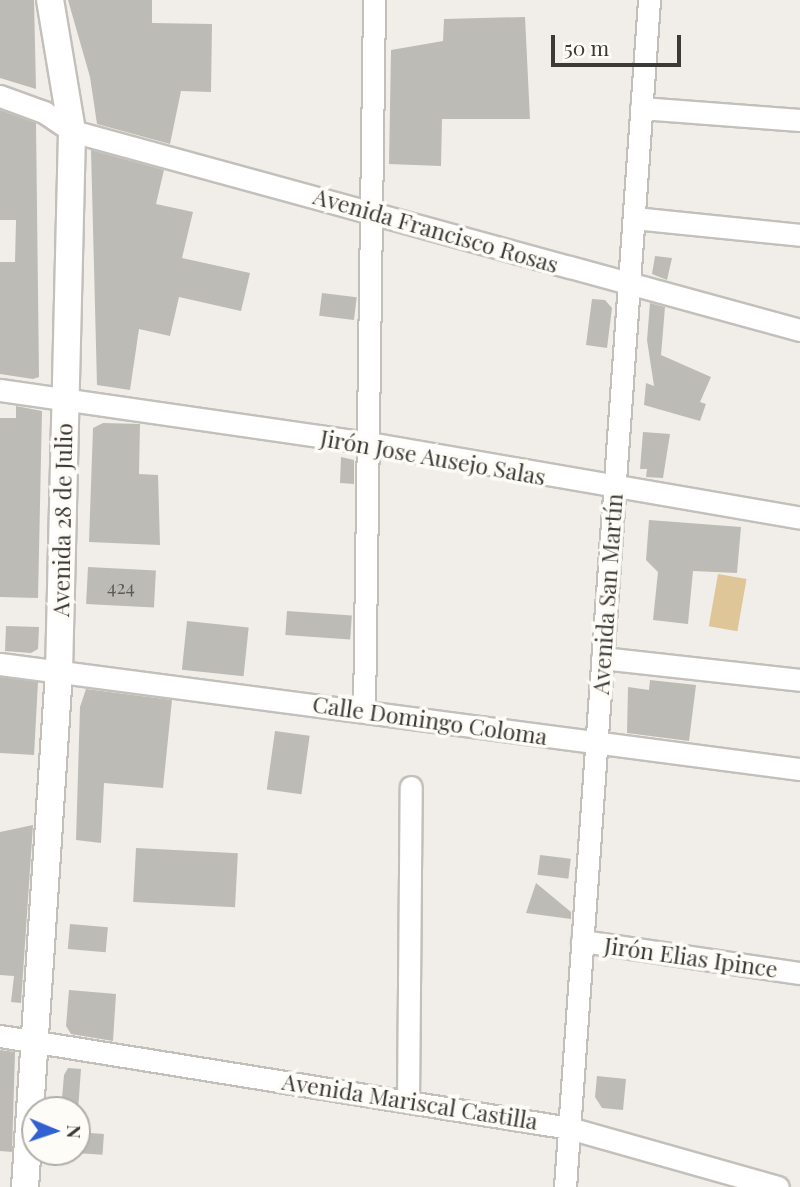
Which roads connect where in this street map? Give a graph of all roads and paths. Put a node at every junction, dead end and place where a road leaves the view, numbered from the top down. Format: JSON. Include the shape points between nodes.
{"nodes":[{"id":1,"x":50,"y":0,"type":"edge"},
{"id":2,"x":374,"y":0,"type":"edge"},
{"id":3,"x":649,"y":0,"type":"edge"},
{"id":4,"x":0,"y":96,"type":"edge"},
{"id":5,"x":641,"y":108,"type":"junction"},
{"id":6,"x":800,"y":120,"type":"edge"},
{"id":7,"x":72,"y":131,"type":"junction"},
{"id":8,"x":371,"y":214,"type":"junction"},
{"id":9,"x":634,"y":218,"type":"junction"},
{"id":10,"x":800,"y":235,"type":"edge"},
{"id":11,"x":629,"y":285,"type":"junction"},
{"id":12,"x":800,"y":330,"type":"edge"},
{"id":13,"x":0,"y":390,"type":"edge"},
{"id":14,"x":65,"y":402,"type":"junction"},
{"id":15,"x":368,"y":443,"type":"junction"},
{"id":16,"x":614,"y":489,"type":"junction"},
{"id":17,"x":800,"y":518,"type":"edge"},
{"id":18,"x":603,"y":658,"type":"junction"},
{"id":19,"x":0,"y":664,"type":"edge"},
{"id":20,"x":59,"y":672,"type":"junction"},
{"id":21,"x":800,"y":680,"type":"edge"},
{"id":22,"x":364,"y":711,"type":"junction"},
{"id":23,"x":596,"y":743,"type":"junction"},
{"id":24,"x":800,"y":769,"type":"edge"},
{"id":25,"x":411,"y":787,"type":"dead end"},
{"id":26,"x":582,"y":941,"type":"junction"},
{"id":27,"x":800,"y":973,"type":"edge"},
{"id":28,"x":0,"y":1036,"type":"edge"},
{"id":29,"x":35,"y":1040,"type":"junction"},
{"id":30,"x":408,"y":1101,"type":"junction"},
{"id":31,"x":569,"y":1128,"type":"junction"},
{"id":32,"x":25,"y":1187,"type":"edge"},
{"id":33,"x":565,"y":1187,"type":"edge"},
{"id":34,"x":778,"y":1187,"type":"edge"}],
"edges":[{"from":1,"to":7,"type":"main road","name":"Avenida 28 de Julio"},
{"from":2,"to":8,"type":"street"},
{"from":3,"to":5,"type":"street","name":"Avenida San Martín"},
{"from":4,"to":7,"type":"street","name":"Avenida Francisco Rosas","via":[[44,112]]},
{"from":5,"to":6,"type":"street"},
{"from":5,"to":9,"type":"street","name":"Avenida San Martín"},
{"from":7,"to":8,"type":"street","name":"Avenida Francisco Rosas"},
{"from":7,"to":14,"type":"main road","name":"Avenida 28 de Julio"},
{"from":8,"to":11,"type":"street","name":"Avenida Francisco Rosas"},
{"from":8,"to":15,"type":"street"},
{"from":9,"to":10,"type":"street"},
{"from":9,"to":11,"type":"street","name":"Avenida San Martín"},
{"from":11,"to":12,"type":"street","name":"Avenida Francisco Rosas"},
{"from":11,"to":16,"type":"street","name":"Avenida San Martín"},
{"from":13,"to":14,"type":"street","name":"Jirón Jose Ausejo Salas"},
{"from":14,"to":15,"type":"street","name":"Jirón Jose Ausejo Salas"},
{"from":14,"to":20,"type":"main road","name":"Avenida 28 de Julio"},
{"from":15,"to":16,"type":"street","name":"Jirón Jose Ausejo Salas"},
{"from":15,"to":22,"type":"street"},
{"from":16,"to":17,"type":"street","name":"Jirón Jose Ausejo Salas"},
{"from":16,"to":18,"type":"street","name":"Avenida San Martín"},
{"from":18,"to":21,"type":"street"},
{"from":18,"to":23,"type":"street","name":"Avenida San Martín"},
{"from":19,"to":20,"type":"street","name":"Calle Domingo Coloma"},
{"from":20,"to":22,"type":"street","name":"Calle Domingo Coloma"},
{"from":20,"to":29,"type":"main road","name":"Avenida 28 de Julio"},
{"from":22,"to":23,"type":"street","name":"Calle Domingo Coloma"},
{"from":23,"to":24,"type":"street","name":"Calle Domingo Coloma"},
{"from":23,"to":26,"type":"street","name":"Avenida San Martín"},
{"from":25,"to":30,"type":"street"},
{"from":26,"to":27,"type":"street","name":"Jirón Elias Ipince"},
{"from":26,"to":31,"type":"street","name":"Avenida San Martín"},
{"from":28,"to":29,"type":"street","name":"Avenida Mariscal Castilla"},
{"from":29,"to":30,"type":"street","name":"Avenida Mariscal Castilla"},
{"from":29,"to":32,"type":"main road","name":"Avenida 28 de Julio"},
{"from":30,"to":31,"type":"street","name":"Avenida Mariscal Castilla"},
{"from":31,"to":33,"type":"street","name":"Avenida San Martín"},
{"from":31,"to":34,"type":"street","name":"Avenida Mariscal Castilla"}]}
